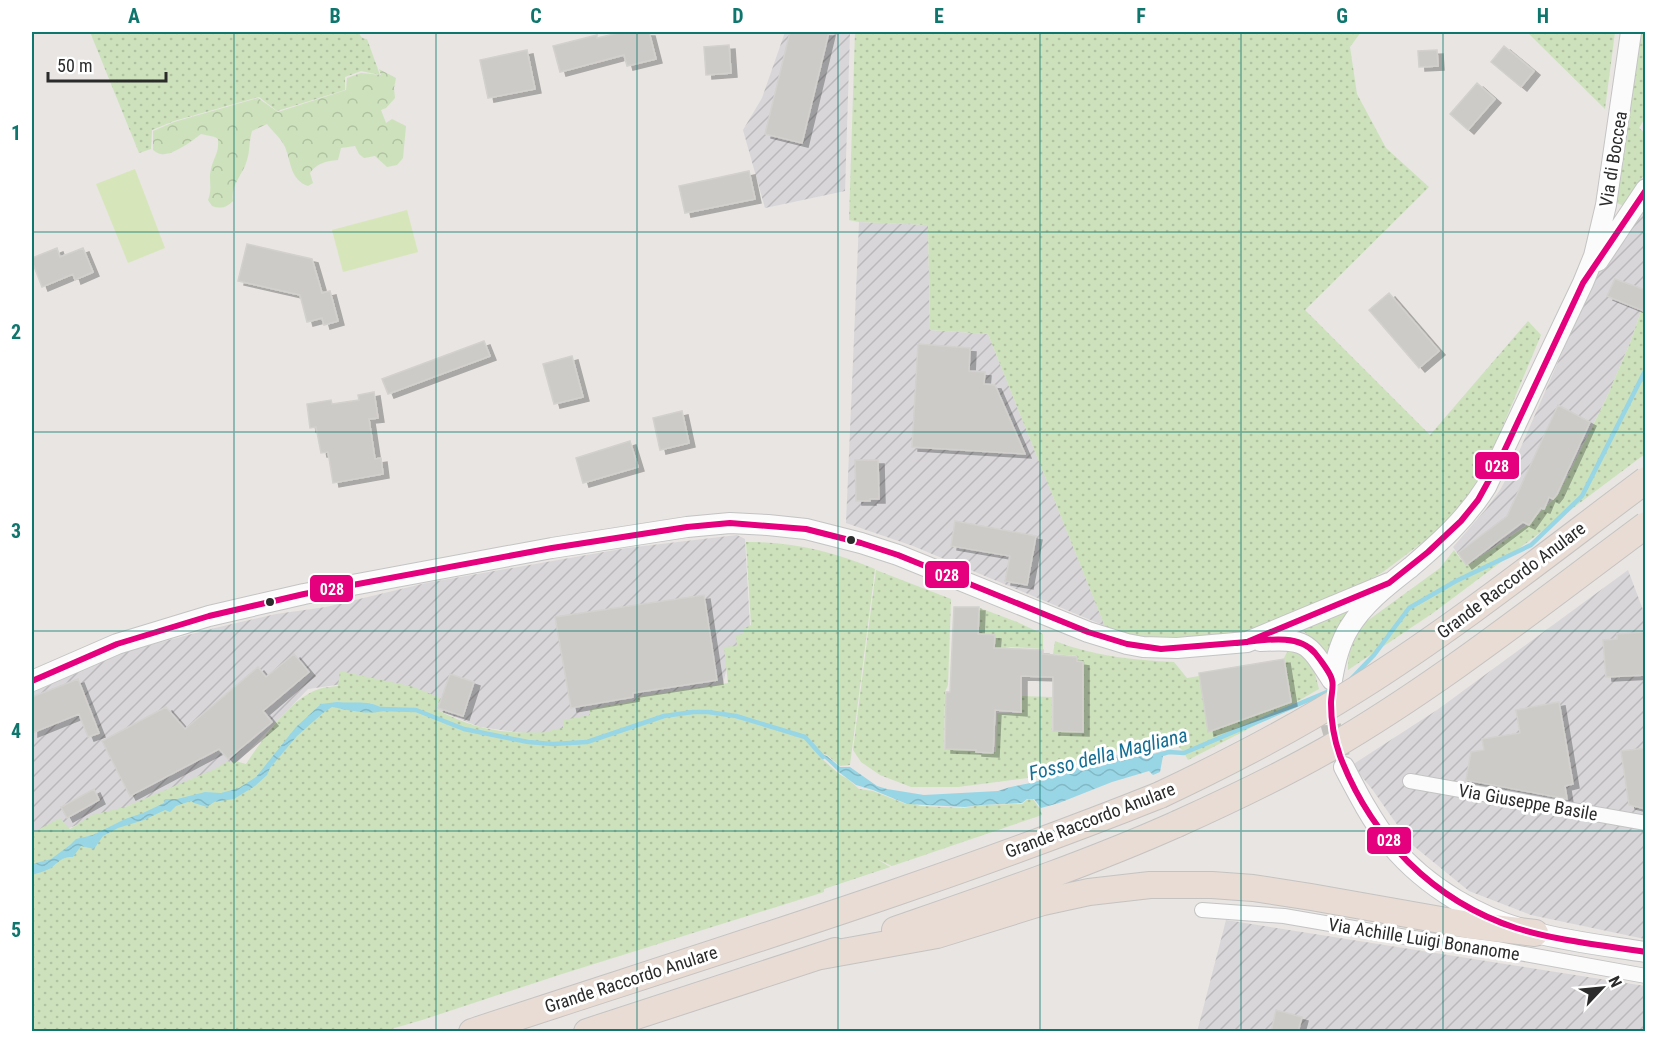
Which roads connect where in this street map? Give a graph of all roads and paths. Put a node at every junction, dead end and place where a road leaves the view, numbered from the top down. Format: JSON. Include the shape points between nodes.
{"nodes":[{"id":1,"x":1631,"y":32,"type":"edge"},
{"id":2,"x":1646,"y":189,"type":"edge"},
{"id":3,"x":1583,"y":283,"type":"junction"},
{"id":4,"x":1646,"y":480,"type":"edge"},
{"id":5,"x":1646,"y":525,"type":"edge"},
{"id":6,"x":1389,"y":583,"type":"junction"},
{"id":7,"x":1247,"y":642,"type":"junction"},
{"id":8,"x":32,"y":681,"type":"edge"},
{"id":9,"x":1344,"y":767,"type":"tunnel mouth"},
{"id":10,"x":1410,"y":781,"type":"dead end"},
{"id":11,"x":1646,"y":823,"type":"edge"},
{"id":12,"x":1202,"y":910,"type":"dead end"},
{"id":13,"x":1534,"y":933,"type":"junction"},
{"id":14,"x":1646,"y":952,"type":"edge"},
{"id":15,"x":821,"y":956,"type":"junction"},
{"id":16,"x":1646,"y":976,"type":"edge"},
{"id":17,"x":472,"y":1032,"type":"edge"},
{"id":18,"x":587,"y":1032,"type":"edge"}],
"edges":[{"from":1,"to":3,"type":"main road","name":"Via di Boccea","via":[[1606,205]]},
{"from":2,"to":3,"type":"main road","name":"Via di Boccea"},
{"from":3,"to":6,"type":"main road","name":"Via di Boccea","via":[[1486,487],[1451,531]]},
{"from":4,"to":17,"type":"highway","name":"Grande Raccordo Anulare","bridge":true,"via":[[1366,683],[1263,744],[1160,795],[875,900]]},
{"from":5,"to":15,"type":"highway","name":"Grande Raccordo Anulare","bridge":true,"via":[[1466,658],[1376,719],[1292,769],[1236,798],[1105,854]]},
{"from":6,"to":7,"type":"main road"},
{"from":6,"to":7,"type":"main road","name":"Via di Boccea","via":[[1349,627],[1338,651],[1332,680],[1304,644],[1292,640]]},
{"from":7,"to":8,"type":"main road","via":[[1177,648],[1127,644],[861,543],[806,529],[730,523],[552,548],[292,597],[209,616],[117,644]]},
{"from":9,"to":13,"type":"main road","via":[[1379,828],[1415,869],[1478,911]]},
{"from":10,"to":11,"type":"street","name":"Via Giuseppe Basile"},
{"from":12,"to":16,"type":"street","name":"Via Achille Luigi Bonanome","via":[[1284,916]]},
{"from":13,"to":14,"type":"main road"},
{"from":13,"to":15,"type":"highway","via":[[1469,926],[1261,889],[1168,885],[1089,892],[937,935]]},
{"from":15,"to":18,"type":"highway","name":"Grande Raccordo Anulare"}]}
